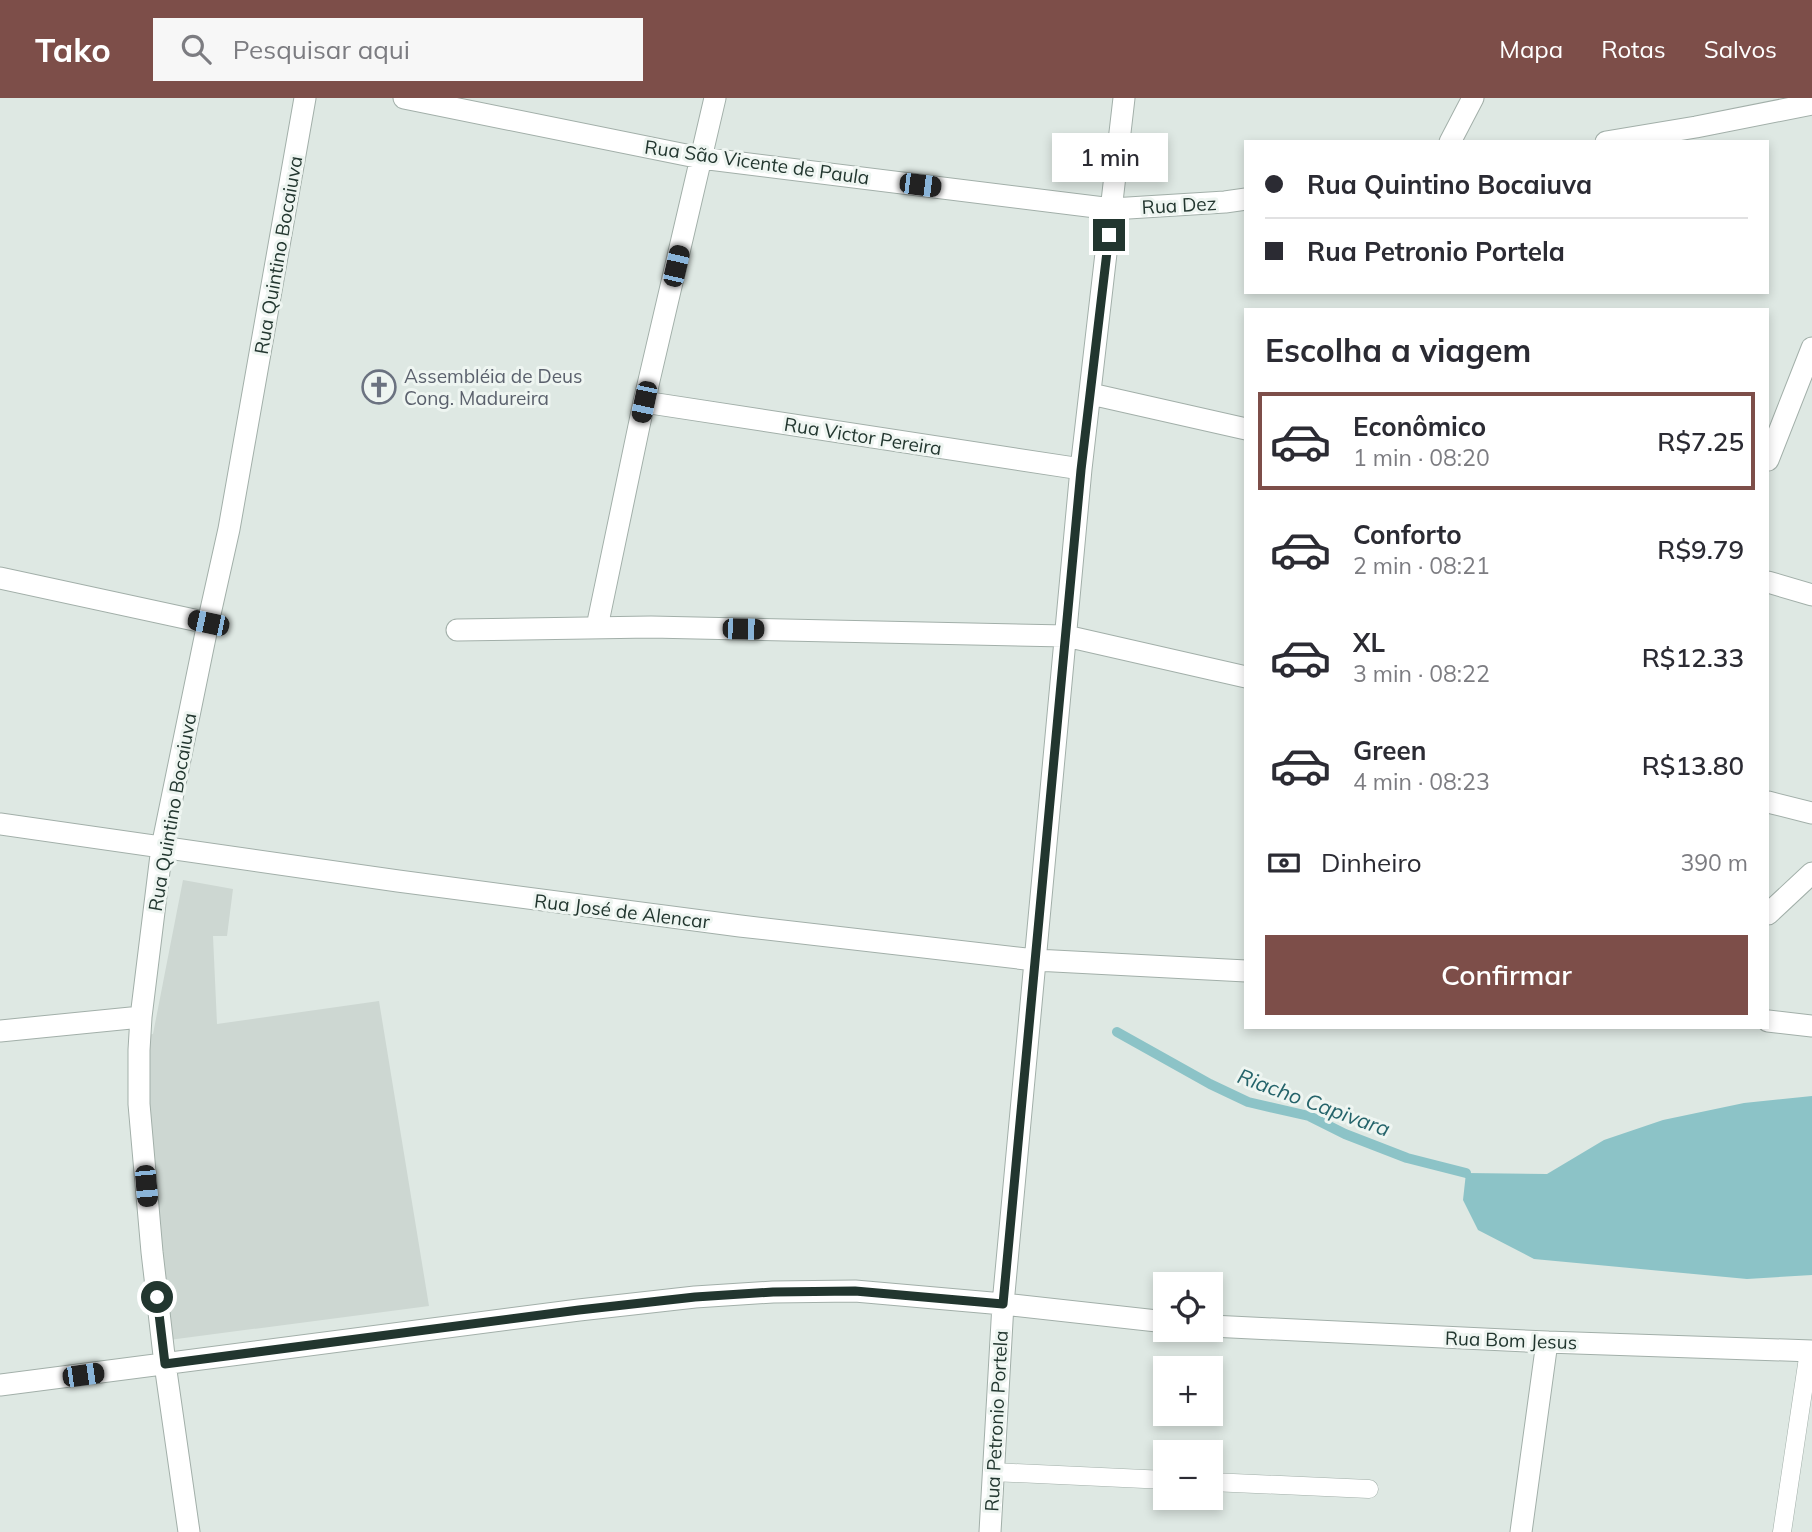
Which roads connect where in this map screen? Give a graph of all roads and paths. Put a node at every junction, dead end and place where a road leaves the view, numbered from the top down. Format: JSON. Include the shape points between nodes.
{"nodes":[{"id":1,"x":305,"y":98,"type":"edge"},
{"id":2,"x":404,"y":98,"type":"edge"},
{"id":3,"x":715,"y":98,"type":"edge"},
{"id":4,"x":1125,"y":98,"type":"edge"},
{"id":5,"x":1473,"y":98,"type":"edge"},
{"id":6,"x":1812,"y":104,"type":"edge"},
{"id":7,"x":1451,"y":140,"type":"edge"},
{"id":8,"x":1618,"y":140,"type":"edge"},
{"id":9,"x":701,"y":158,"type":"junction"},
{"id":10,"x":1244,"y":199,"type":"edge"},
{"id":11,"x":1112,"y":209,"type":"junction"},
{"id":12,"x":1812,"y":348,"type":"edge"},
{"id":13,"x":1091,"y":394,"type":"junction"},
{"id":14,"x":644,"y":402,"type":"junction"},
{"id":15,"x":1244,"y":429,"type":"edge"},
{"id":16,"x":1769,"y":457,"type":"edge"},
{"id":17,"x":1081,"y":470,"type":"junction"},
{"id":18,"x":0,"y":578,"type":"edge"},
{"id":19,"x":1769,"y":582,"type":"edge"},
{"id":20,"x":1812,"y":595,"type":"edge"},
{"id":21,"x":208,"y":623,"type":"junction"},
{"id":22,"x":597,"y":627,"type":"junction"},
{"id":23,"x":457,"y":630,"type":"dead end"},
{"id":24,"x":1066,"y":636,"type":"junction"},
{"id":25,"x":1244,"y":677,"type":"edge"},
{"id":26,"x":1769,"y":802,"type":"edge"},
{"id":27,"x":1812,"y":813,"type":"edge"},
{"id":28,"x":0,"y":824,"type":"edge"},
{"id":29,"x":162,"y":847,"type":"junction"},
{"id":30,"x":1812,"y":873,"type":"edge"},
{"id":31,"x":1769,"y":913,"type":"edge"},
{"id":32,"x":1035,"y":960,"type":"junction"},
{"id":33,"x":1244,"y":971,"type":"edge"},
{"id":34,"x":141,"y":1017,"type":"junction"},
{"id":35,"x":1769,"y":1021,"type":"edge"},
{"id":36,"x":1812,"y":1026,"type":"edge"},
{"id":37,"x":0,"y":1031,"type":"edge"},
{"id":38,"x":1003,"y":1304,"type":"junction"},
{"id":39,"x":1153,"y":1321,"type":"edge"},
{"id":40,"x":1223,"y":1327,"type":"edge"},
{"id":41,"x":1547,"y":1342,"type":"junction"},
{"id":42,"x":1811,"y":1351,"type":"edge"},
{"id":43,"x":165,"y":1364,"type":"junction"},
{"id":44,"x":0,"y":1385,"type":"edge"},
{"id":45,"x":993,"y":1472,"type":"junction"},
{"id":46,"x":1153,"y":1479,"type":"edge"},
{"id":47,"x":1223,"y":1483,"type":"edge"},
{"id":48,"x":1369,"y":1489,"type":"dead end"},
{"id":49,"x":189,"y":1532,"type":"edge"},
{"id":50,"x":990,"y":1532,"type":"edge"},
{"id":51,"x":1521,"y":1532,"type":"edge"},
{"id":52,"x":1782,"y":1532,"type":"edge"}],
"edges":[{"from":1,"to":21,"type":"street","name":"Rua Quintino Bocaiuva","via":[[229,529]]},
{"from":2,"to":9,"type":"street","name":"Rua São Vicente de Paula"},
{"from":3,"to":9,"type":"street"},
{"from":4,"to":11,"type":"street","name":"Rua Petronio Portela"},
{"from":5,"to":7,"type":"street"},
{"from":6,"to":8,"type":"street"},
{"from":9,"to":11,"type":"street","name":"Rua São Vicente de Paula"},
{"from":9,"to":14,"type":"street"},
{"from":10,"to":11,"type":"street","name":"Rua Dez"},
{"from":11,"to":13,"type":"street","name":"Rua Petronio Portela"},
{"from":12,"to":16,"type":"street"},
{"from":13,"to":15,"type":"street"},
{"from":13,"to":17,"type":"street","name":"Rua Petronio Portela"},
{"from":14,"to":17,"type":"street","name":"Rua Victor Pereira"},
{"from":14,"to":22,"type":"street"},
{"from":17,"to":24,"type":"street","name":"Rua Petronio Portela"},
{"from":18,"to":21,"type":"street"},
{"from":19,"to":20,"type":"street"},
{"from":21,"to":29,"type":"street","name":"Rua Quintino Bocaiuva"},
{"from":22,"to":23,"type":"street"},
{"from":22,"to":24,"type":"street"},
{"from":24,"to":25,"type":"street"},
{"from":24,"to":32,"type":"street","name":"Rua Petronio Portela"},
{"from":26,"to":27,"type":"street"},
{"from":28,"to":29,"type":"street","name":"Rua José de Alencar"},
{"from":29,"to":32,"type":"street","name":"Rua José de Alencar","via":[[740,926]]},
{"from":29,"to":34,"type":"street","name":"Rua Quintino Bocaiuva"},
{"from":30,"to":31,"type":"street"},
{"from":32,"to":33,"type":"street","name":"Rua José de Alencar"},
{"from":32,"to":38,"type":"street","name":"Rua Petronio Portela"},
{"from":34,"to":37,"type":"street"},
{"from":34,"to":43,"type":"street","name":"Rua Quintino Bocaiuva","via":[[139,1104]]},
{"from":35,"to":36,"type":"street"},
{"from":38,"to":39,"type":"street"},
{"from":38,"to":43,"type":"street","via":[[855,1291],[695,1297]]},
{"from":38,"to":45,"type":"street","name":"Rua Petronio Portela"},
{"from":40,"to":41,"type":"street","name":"Rua Bom Jesus"},
{"from":41,"to":42,"type":"street","name":"Rua Bom Jesus"},
{"from":41,"to":51,"type":"street"},
{"from":42,"to":52,"type":"lane"},
{"from":43,"to":44,"type":"street"},
{"from":43,"to":49,"type":"street","name":"Rua Quintino Bocaiuva"},
{"from":45,"to":46,"type":"lane"},
{"from":45,"to":50,"type":"street","name":"Rua Petronio Portela"},
{"from":47,"to":48,"type":"lane"}]}
